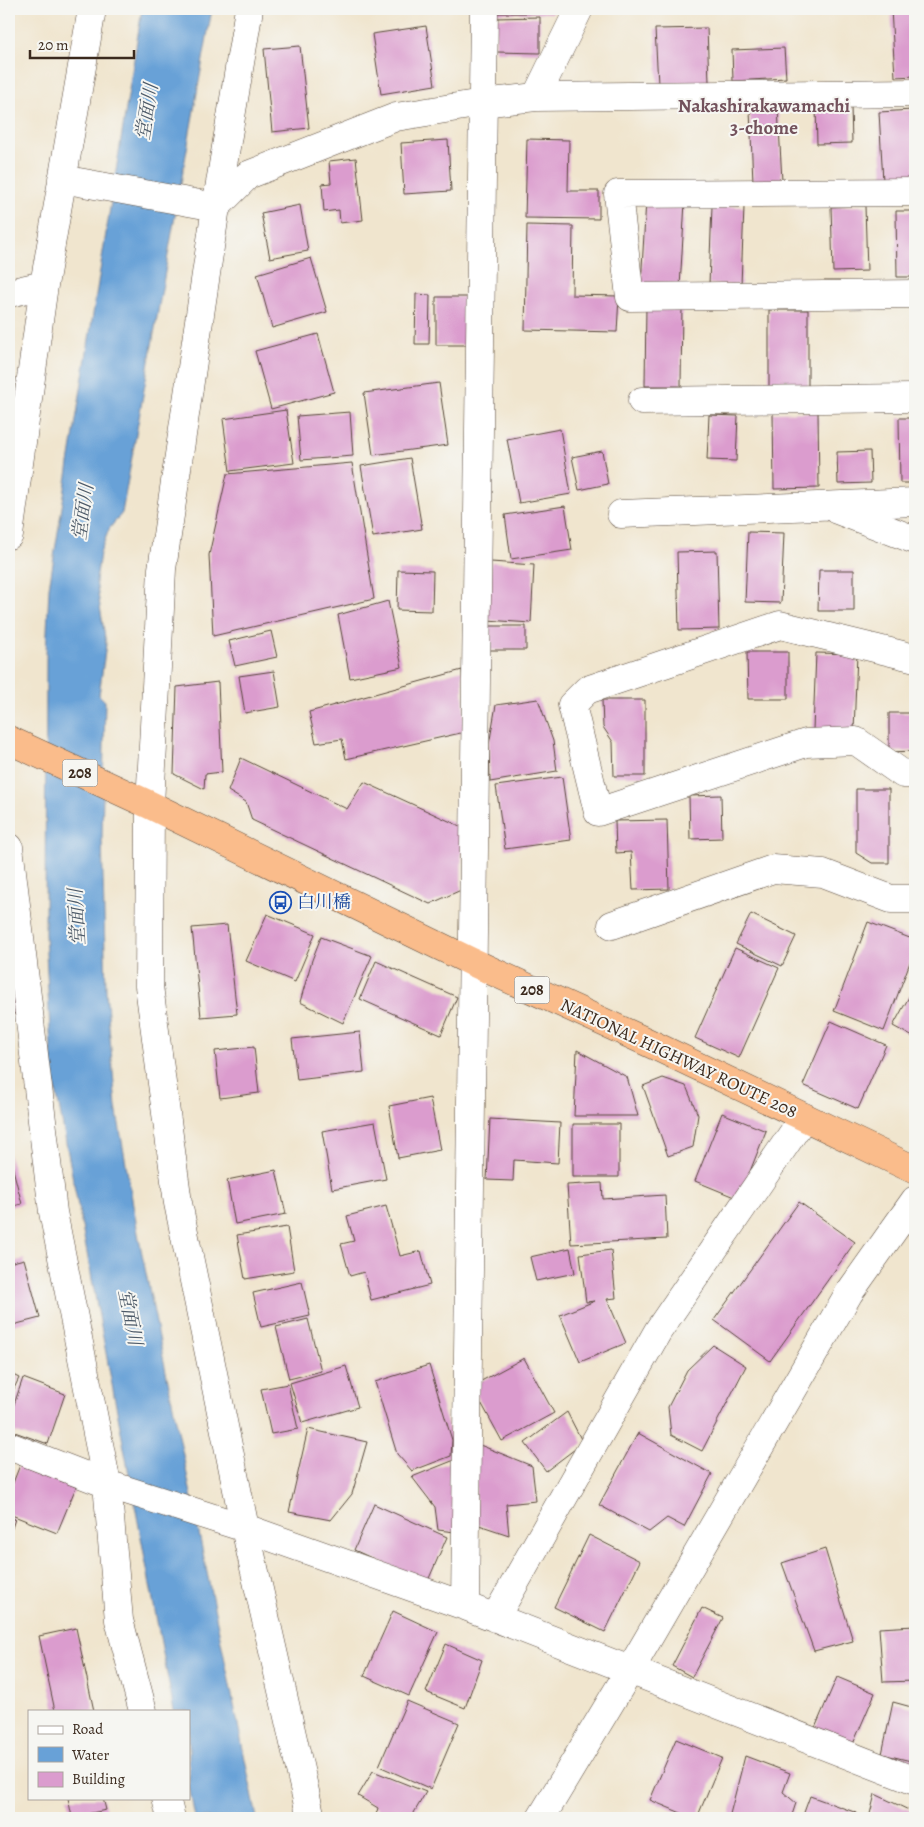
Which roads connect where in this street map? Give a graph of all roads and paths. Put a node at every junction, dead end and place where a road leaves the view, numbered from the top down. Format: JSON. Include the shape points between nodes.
{"nodes":[{"id":1,"x":92,"y":9,"type":"edge"},
{"id":2,"x":249,"y":9,"type":"edge"},
{"id":3,"x":484,"y":9,"type":"edge"},
{"id":4,"x":579,"y":9,"type":"edge"},
{"id":5,"x":915,"y":93,"type":"edge"},
{"id":6,"x":536,"y":97,"type":"junction"},
{"id":7,"x":482,"y":103,"type":"junction"},
{"id":8,"x":62,"y":179,"type":"junction"},
{"id":9,"x":915,"y":192,"type":"edge"},
{"id":10,"x":216,"y":207,"type":"junction"},
{"id":11,"x":44,"y":285,"type":"junction"},
{"id":12,"x":9,"y":293,"type":"edge"},
{"id":13,"x":915,"y":294,"type":"edge"},
{"id":14,"x":915,"y":398,"type":"edge"},
{"id":15,"x":642,"y":401,"type":"dead end"},
{"id":16,"x":915,"y":502,"type":"edge"},
{"id":17,"x":825,"y":506,"type":"junction"},
{"id":18,"x":621,"y":514,"type":"dead end"},
{"id":19,"x":9,"y":534,"type":"edge"},
{"id":20,"x":915,"y":540,"type":"edge"},
{"id":21,"x":915,"y":658,"type":"edge"},
{"id":22,"x":9,"y":740,"type":"edge"},
{"id":23,"x":915,"y":774,"type":"edge"},
{"id":24,"x":150,"y":805,"type":"junction"},
{"id":25,"x":9,"y":847,"type":"edge"},
{"id":26,"x":915,"y":900,"type":"edge"},
{"id":27,"x":612,"y":925,"type":"dead end"},
{"id":28,"x":472,"y":962,"type":"junction"},
{"id":29,"x":804,"y":1117,"type":"junction"},
{"id":30,"x":915,"y":1170,"type":"edge"},
{"id":31,"x":915,"y":1200,"type":"edge"},
{"id":32,"x":9,"y":1446,"type":"edge"},
{"id":33,"x":107,"y":1484,"type":"junction"},
{"id":34,"x":245,"y":1528,"type":"junction"},
{"id":35,"x":465,"y":1606,"type":"junction"},
{"id":36,"x":495,"y":1618,"type":"junction"},
{"id":37,"x":630,"y":1670,"type":"junction"},
{"id":38,"x":143,"y":1710,"type":"edge"},
{"id":39,"x":915,"y":1781,"type":"edge"},
{"id":40,"x":166,"y":1800,"type":"edge"},
{"id":41,"x":171,"y":1818,"type":"edge"},
{"id":42,"x":311,"y":1818,"type":"edge"},
{"id":43,"x":541,"y":1818,"type":"edge"}],
"edges":[{"from":1,"to":8,"type":"street"},
{"from":2,"to":10,"type":"street"},
{"from":3,"to":7,"type":"street"},
{"from":4,"to":6,"type":"street"},
{"from":5,"to":6,"type":"street"},
{"from":6,"to":7,"type":"street"},
{"from":7,"to":10,"type":"street","via":[[396,117],[248,175]]},
{"from":7,"to":28,"type":"street"},
{"from":8,"to":10,"type":"street"},
{"from":8,"to":11,"type":"street"},
{"from":9,"to":13,"type":"street","via":[[618,194],[630,297]]},
{"from":10,"to":24,"type":"street","via":[[162,569]]},
{"from":11,"to":12,"type":"street"},
{"from":11,"to":19,"type":"street"},
{"from":14,"to":15,"type":"street"},
{"from":16,"to":17,"type":"street"},
{"from":17,"to":18,"type":"street"},
{"from":17,"to":20,"type":"street"},
{"from":21,"to":23,"type":"street","via":[[780,625],[586,690],[572,705],[598,812],[806,743],[856,741],[903,774]]},
{"from":22,"to":24,"type":"highway","name":"NATIONAL HIGHWAY ROUTE 208","number":"208"},
{"from":24,"to":28,"type":"highway","name":"NATIONAL HIGHWAY ROUTE 208","number":"208"},
{"from":24,"to":34,"type":"street","via":[[150,996],[178,1203]]},
{"from":25,"to":33,"type":"street","via":[[53,1212]]},
{"from":26,"to":27,"type":"street","via":[[891,899],[823,873],[773,869]]},
{"from":28,"to":29,"type":"highway","name":"NATIONAL HIGHWAY ROUTE 208","number":"208"},
{"from":28,"to":35,"type":"street"},
{"from":29,"to":30,"type":"highway","name":"NATIONAL HIGHWAY ROUTE 208","number":"208"},
{"from":29,"to":36,"type":"street","via":[[658,1331]]},
{"from":31,"to":37,"type":"street","via":[[849,1293]]},
{"from":32,"to":33,"type":"street"},
{"from":33,"to":34,"type":"street"},
{"from":33,"to":38,"type":"street","via":[[119,1620]]},
{"from":34,"to":35,"type":"street"},
{"from":34,"to":42,"type":"street"},
{"from":35,"to":36,"type":"street"},
{"from":36,"to":37,"type":"street"},
{"from":37,"to":39,"type":"street"},
{"from":37,"to":43,"type":"street"},
{"from":40,"to":41,"type":"street"}]}
